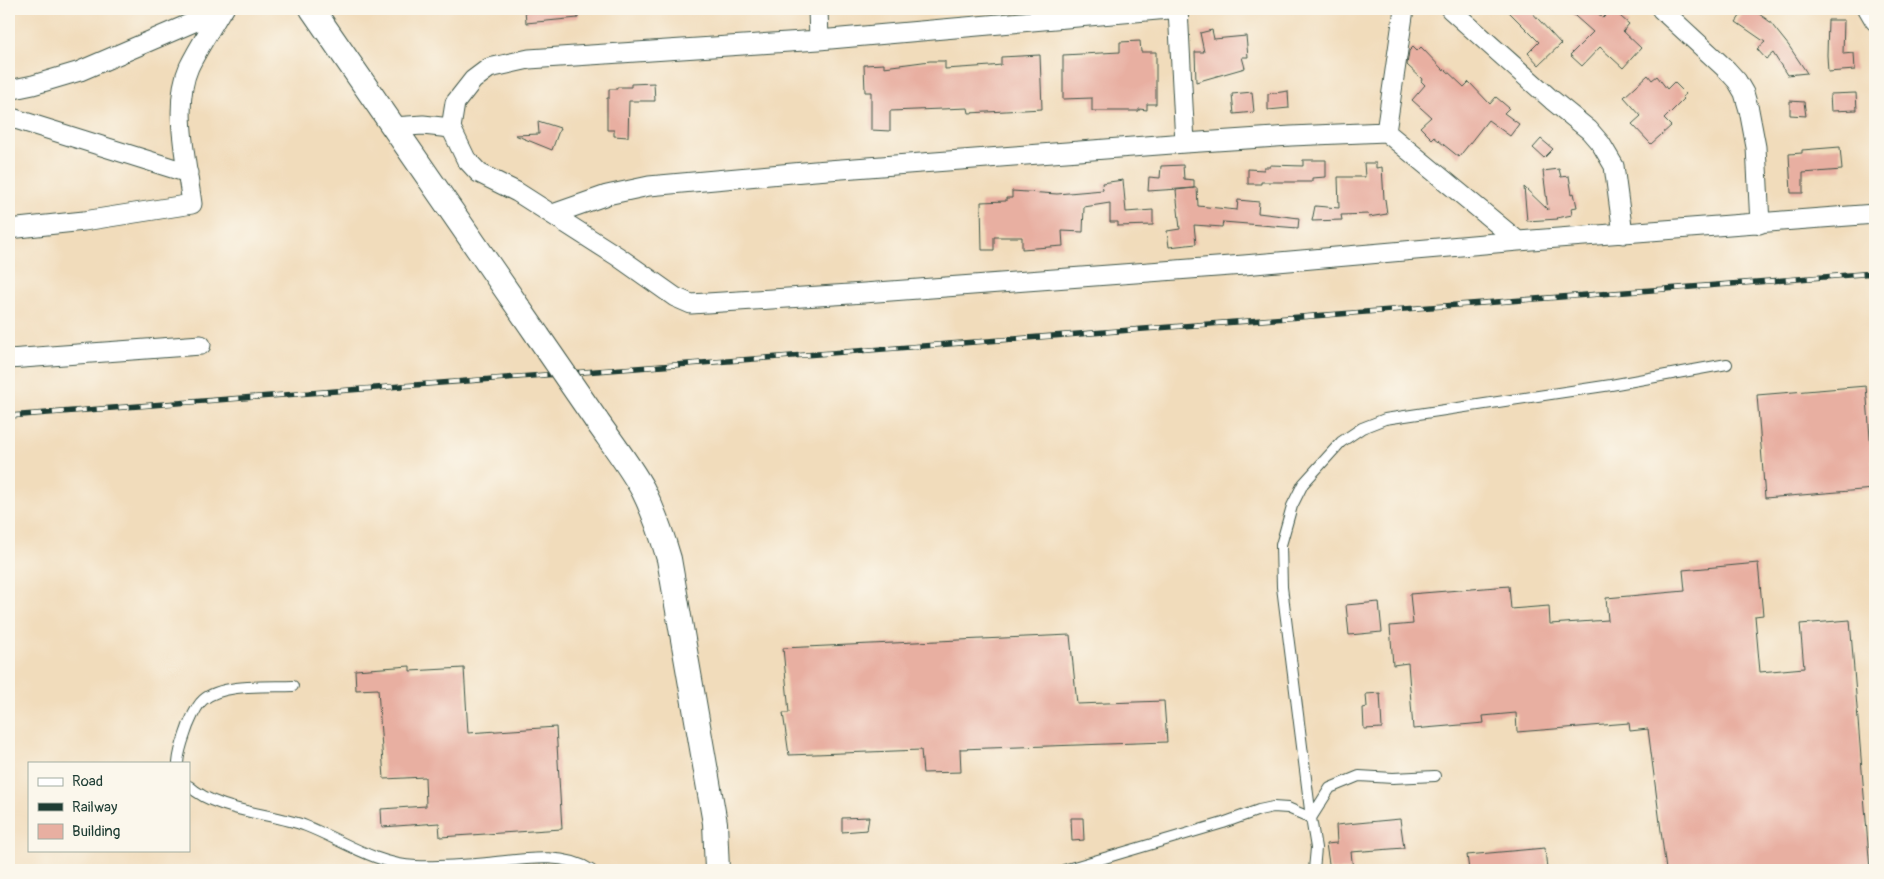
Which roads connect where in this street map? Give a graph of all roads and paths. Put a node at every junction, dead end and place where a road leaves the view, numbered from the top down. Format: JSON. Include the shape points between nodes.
{"nodes":[{"id":1,"x":312,"y":9,"type":"edge"},
{"id":2,"x":818,"y":9,"type":"edge"},
{"id":3,"x":1169,"y":9,"type":"edge"},
{"id":4,"x":1178,"y":9,"type":"edge"},
{"id":5,"x":1404,"y":9,"type":"edge"},
{"id":6,"x":1450,"y":9,"type":"edge"},
{"id":7,"x":1661,"y":9,"type":"edge"},
{"id":8,"x":1868,"y":9,"type":"edge"},
{"id":9,"x":223,"y":10,"type":"edge"},
{"id":10,"x":1875,"y":21,"type":"edge"},
{"id":11,"x":819,"y":40,"type":"junction"},
{"id":12,"x":9,"y":90,"type":"edge"},
{"id":13,"x":9,"y":117,"type":"edge"},
{"id":14,"x":393,"y":127,"type":"junction"},
{"id":15,"x":451,"y":128,"type":"junction"},
{"id":16,"x":1386,"y":132,"type":"junction"},
{"id":17,"x":1185,"y":143,"type":"junction"},
{"id":18,"x":188,"y":173,"type":"junction"},
{"id":19,"x":553,"y":214,"type":"junction"},
{"id":20,"x":1875,"y":214,"type":"edge"},
{"id":21,"x":1760,"y":224,"type":"junction"},
{"id":22,"x":9,"y":228,"type":"edge"},
{"id":23,"x":1623,"y":234,"type":"junction"},
{"id":24,"x":1518,"y":241,"type":"junction"},
{"id":25,"x":201,"y":345,"type":"dead end"},
{"id":26,"x":9,"y":359,"type":"edge"},
{"id":27,"x":1727,"y":364,"type":"dead end"},
{"id":28,"x":293,"y":686,"type":"dead end"},
{"id":29,"x":178,"y":762,"type":"edge"},
{"id":30,"x":1435,"y":776,"type":"dead end"},
{"id":31,"x":190,"y":787,"type":"edge"},
{"id":32,"x":1310,"y":818,"type":"junction"},
{"id":33,"x":591,"y":870,"type":"edge"},
{"id":34,"x":717,"y":870,"type":"edge"},
{"id":35,"x":1064,"y":870,"type":"edge"},
{"id":36,"x":1314,"y":870,"type":"edge"}],
"edges":[{"from":1,"to":14,"type":"street"},
{"from":2,"to":11,"type":"street"},
{"from":3,"to":11,"type":"street"},
{"from":4,"to":17,"type":"street"},
{"from":5,"to":16,"type":"street"},
{"from":6,"to":23,"type":"street","via":[[1601,144],[1614,166]]},
{"from":7,"to":21,"type":"street","via":[[1727,70],[1744,93],[1756,147]]},
{"from":8,"to":10,"type":"street"},
{"from":9,"to":12,"type":"street","via":[[80,70]]},
{"from":9,"to":18,"type":"street","via":[[188,69],[182,94],[182,130]]},
{"from":11,"to":15,"type":"street","via":[[529,59],[502,64],[489,68],[473,80],[456,103]]},
{"from":13,"to":18,"type":"street"},
{"from":14,"to":15,"type":"street","via":[[423,125]]},
{"from":14,"to":34,"type":"street","bridge":true,"via":[[630,468],[660,528],[669,559],[712,804]]},
{"from":15,"to":19,"type":"street","via":[[466,159],[479,172]]},
{"from":16,"to":17,"type":"street"},
{"from":16,"to":24,"type":"street"},
{"from":17,"to":19,"type":"street","via":[[815,170],[650,186],[608,195]]},
{"from":18,"to":22,"type":"street","via":[[192,204],[84,222]]},
{"from":19,"to":24,"type":"street","via":[[675,297],[699,304],[1244,265]]},
{"from":20,"to":21,"type":"street"},
{"from":21,"to":23,"type":"street"},
{"from":23,"to":24,"type":"street"},
{"from":25,"to":26,"type":"street"},
{"from":27,"to":32,"type":"lane","via":[[1385,419],[1362,428],[1341,442],[1304,484],[1292,506],[1281,545],[1283,596]]},
{"from":28,"to":29,"type":"lane","via":[[219,692],[203,700],[180,746]]},
{"from":30,"to":32,"type":"lane","via":[[1358,776],[1330,788]]},
{"from":31,"to":33,"type":"lane","via":[[220,803],[305,826],[397,864],[453,866],[547,858]]},
{"from":32,"to":35,"type":"lane","via":[[1288,808],[1273,807]]},
{"from":32,"to":36,"type":"lane","via":[[1316,848]]}]}
